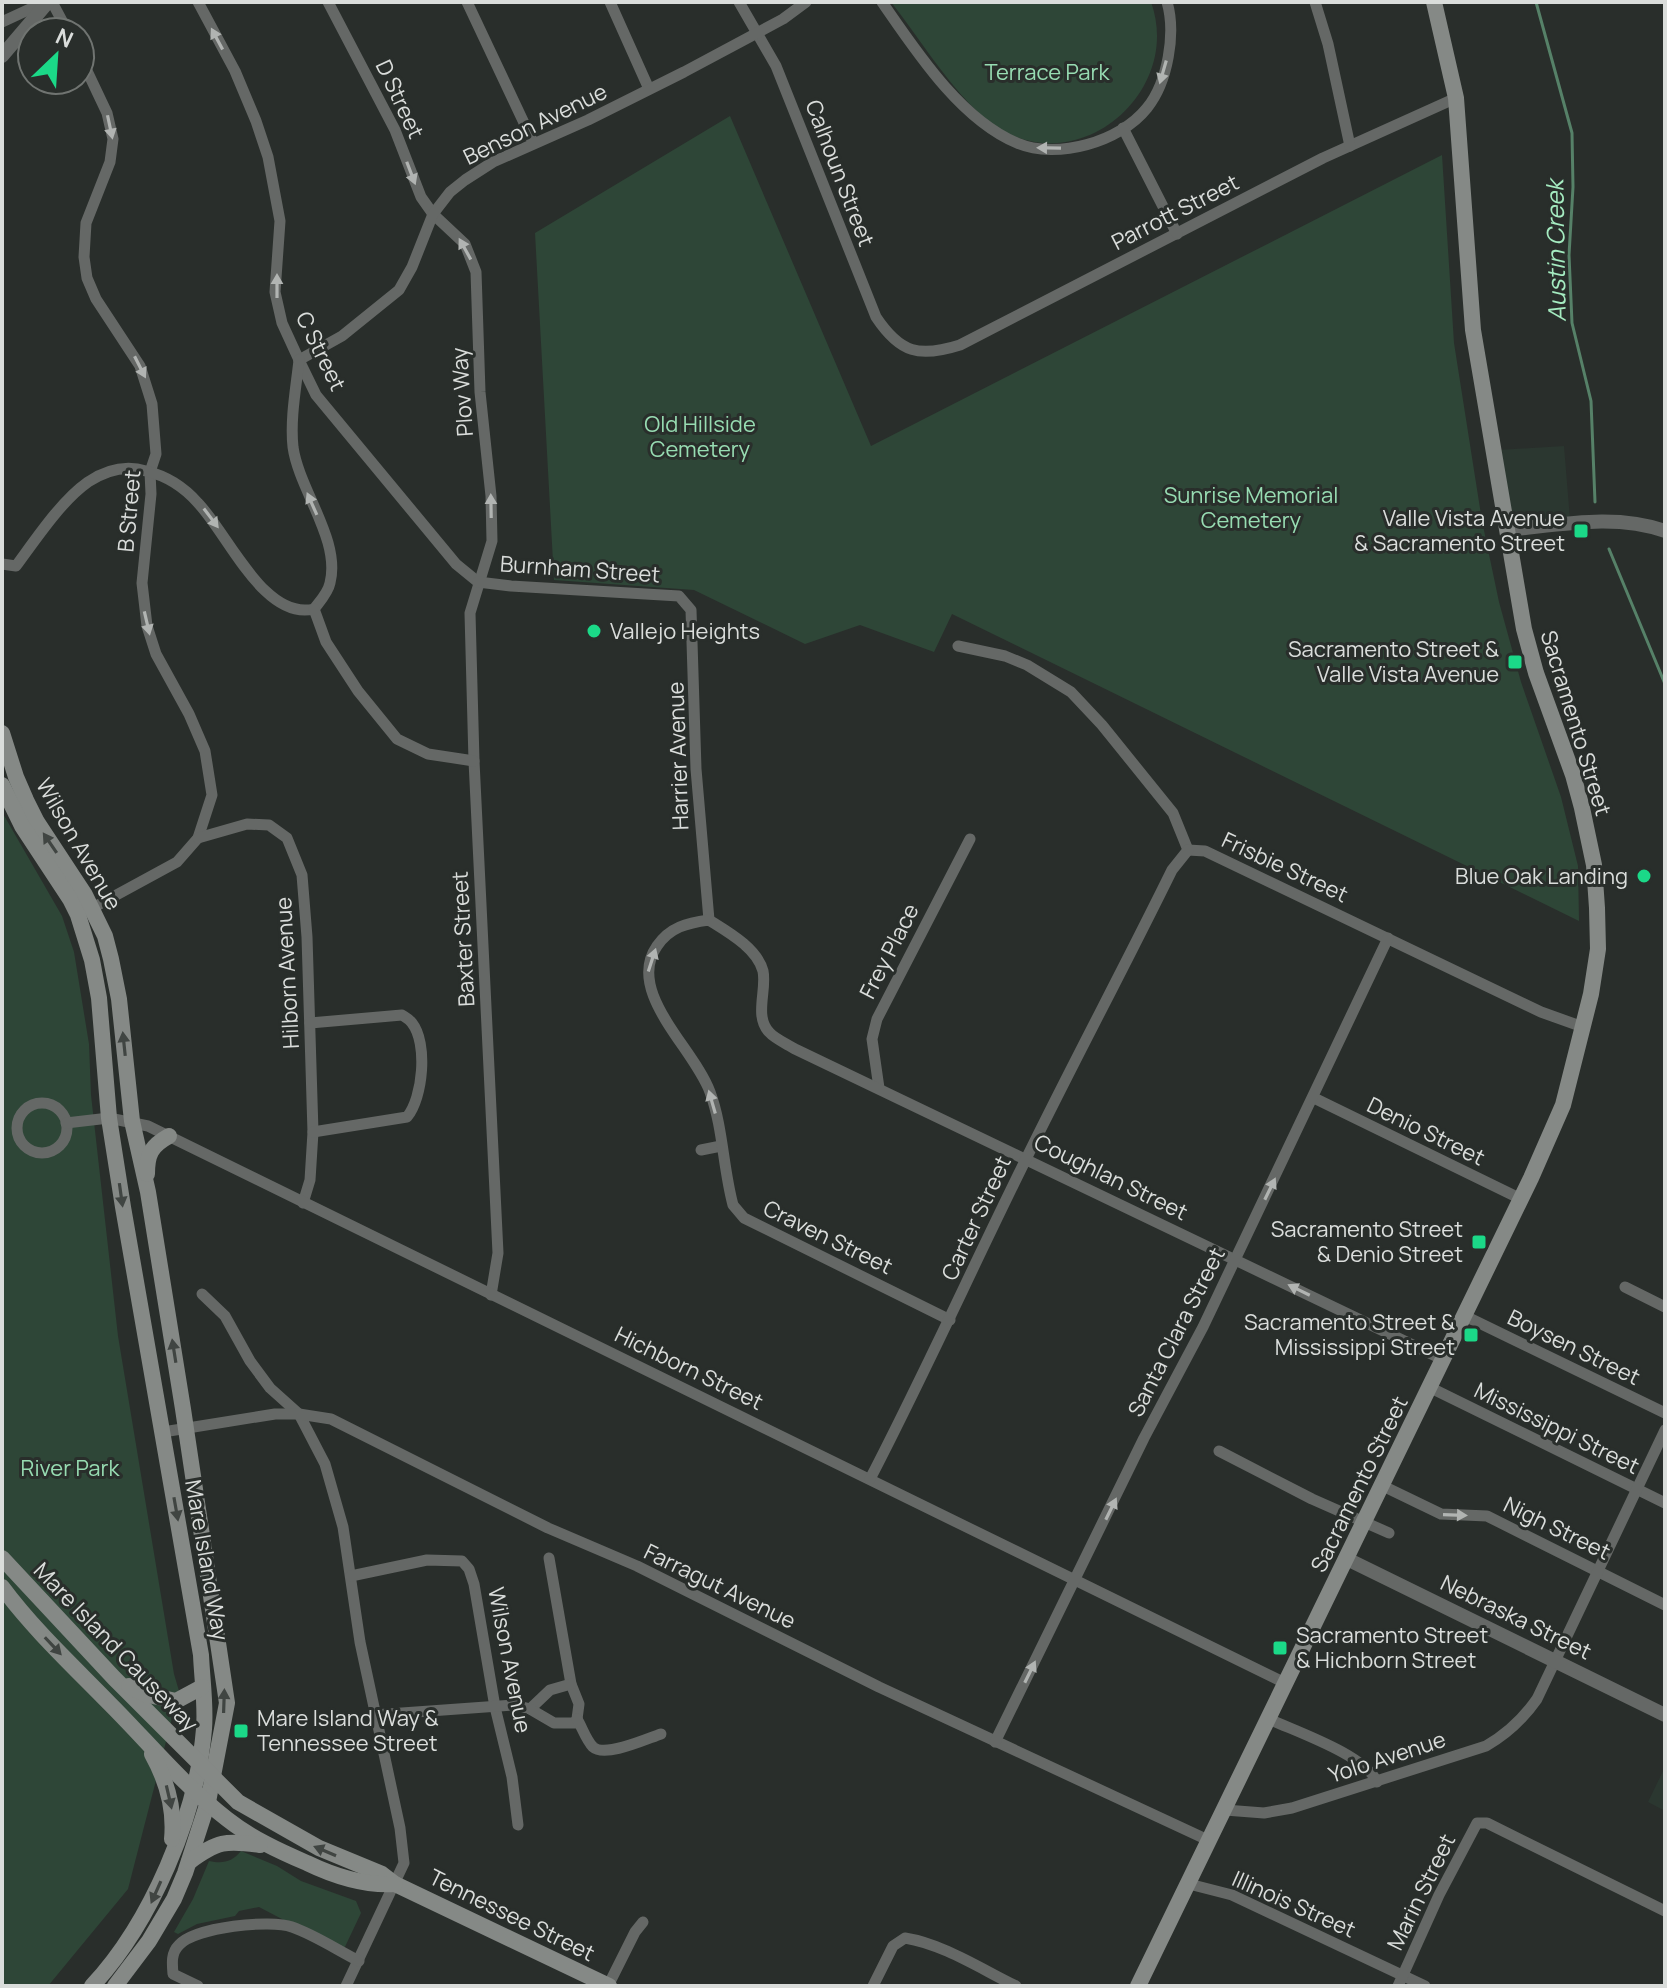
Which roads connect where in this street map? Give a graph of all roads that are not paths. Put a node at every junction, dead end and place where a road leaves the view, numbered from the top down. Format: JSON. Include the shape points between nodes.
{"nodes":[{"id":1,"x":48,"y":2,"type":"edge"},
{"id":2,"x":198,"y":2,"type":"edge"},
{"id":3,"x":328,"y":2,"type":"edge"},
{"id":4,"x":467,"y":2,"type":"edge"},
{"id":5,"x":610,"y":2,"type":"edge"},
{"id":6,"x":739,"y":2,"type":"edge"},
{"id":7,"x":806,"y":2,"type":"edge"},
{"id":8,"x":882,"y":2,"type":"edge"},
{"id":9,"x":1167,"y":2,"type":"edge"},
{"id":10,"x":1315,"y":2,"type":"edge"},
{"id":11,"x":1434,"y":2,"type":"edge"},
{"id":12,"x":2,"y":22,"type":"edge"},
{"id":13,"x":757,"y":32,"type":"junction"},
{"id":14,"x":2,"y":56,"type":"edge"},
{"id":15,"x":649,"y":89,"type":"junction"},
{"id":16,"x":96,"y":90,"type":"edge"},
{"id":17,"x":1456,"y":98,"type":"junction"},
{"id":18,"x":1123,"y":128,"type":"junction"},
{"id":19,"x":533,"y":142,"type":"junction"},
{"id":20,"x":1350,"y":146,"type":"junction"},
{"id":21,"x":433,"y":214,"type":"junction"},
{"id":22,"x":1177,"y":234,"type":"junction"},
{"id":23,"x":912,"y":349,"type":"joint"},
{"id":24,"x":299,"y":360,"type":"junction"},
{"id":25,"x":150,"y":472,"type":"junction"},
{"id":26,"x":1507,"y":530,"type":"junction"},
{"id":27,"x":1665,"y":531,"type":"edge"},
{"id":28,"x":2,"y":564,"type":"edge"},
{"id":29,"x":478,"y":582,"type":"junction"},
{"id":30,"x":679,"y":596,"type":"joint"},
{"id":31,"x":314,"y":609,"type":"junction"},
{"id":32,"x":958,"y":646,"type":"dead end"},
{"id":33,"x":2,"y":733,"type":"edge"},
{"id":34,"x":474,"y":761,"type":"junction"},
{"id":35,"x":2,"y":785,"type":"edge"},
{"id":36,"x":198,"y":838,"type":"junction"},
{"id":37,"x":970,"y":839,"type":"dead end"},
{"id":38,"x":1188,"y":850,"type":"junction"},
{"id":39,"x":85,"y":912,"type":"junction"},
{"id":40,"x":709,"y":920,"type":"junction"},
{"id":41,"x":1388,"y":938,"type":"junction"},
{"id":42,"x":310,"y":1023,"type":"junction"},
{"id":43,"x":1583,"y":1027,"type":"junction"},
{"id":44,"x":879,"y":1088,"type":"junction"},
{"id":45,"x":1314,"y":1098,"type":"junction"},
{"id":46,"x":109,"y":1118,"type":"junction"},
{"id":47,"x":132,"y":1121,"type":"junction"},
{"id":48,"x":66,"y":1123,"type":"junction"},
{"id":49,"x":313,"y":1132,"type":"junction"},
{"id":50,"x":169,"y":1136,"type":"junction"},
{"id":51,"x":721,"y":1146,"type":"junction"},
{"id":52,"x":701,"y":1150,"type":"dead end"},
{"id":53,"x":1026,"y":1159,"type":"junction"},
{"id":54,"x":148,"y":1192,"type":"junction"},
{"id":55,"x":1521,"y":1199,"type":"junction"},
{"id":56,"x":303,"y":1203,"type":"junction"},
{"id":57,"x":1236,"y":1259,"type":"junction"},
{"id":58,"x":1625,"y":1287,"type":"dead end"},
{"id":59,"x":202,"y":1294,"type":"dead end"},
{"id":60,"x":491,"y":1295,"type":"junction"},
{"id":61,"x":1665,"y":1307,"type":"edge"},
{"id":62,"x":1465,"y":1316,"type":"junction"},
{"id":63,"x":950,"y":1320,"type":"junction"},
{"id":64,"x":1444,"y":1360,"type":"junction"},
{"id":65,"x":1431,"y":1388,"type":"junction"},
{"id":66,"x":1665,"y":1413,"type":"edge"},
{"id":67,"x":299,"y":1414,"type":"junction"},
{"id":68,"x":186,"y":1428,"type":"junction"},
{"id":69,"x":1665,"y":1430,"type":"edge"},
{"id":70,"x":163,"y":1432,"type":"junction"},
{"id":71,"x":1219,"y":1451,"type":"dead end"},
{"id":72,"x":870,"y":1479,"type":"junction"},
{"id":73,"x":1383,"y":1486,"type":"junction"},
{"id":74,"x":1637,"y":1490,"type":"junction"},
{"id":75,"x":1665,"y":1503,"type":"edge"},
{"id":76,"x":1365,"y":1524,"type":"junction"},
{"id":77,"x":1389,"y":1533,"type":"dead end"},
{"id":78,"x":2,"y":1558,"type":"edge"},
{"id":79,"x":549,"y":1558,"type":"dead end"},
{"id":80,"x":1347,"y":1559,"type":"junction"},
{"id":81,"x":1598,"y":1570,"type":"junction"},
{"id":82,"x":351,"y":1576,"type":"junction"},
{"id":83,"x":1075,"y":1578,"type":"junction"},
{"id":84,"x":2,"y":1587,"type":"edge"},
{"id":85,"x":1665,"y":1605,"type":"edge"},
{"id":86,"x":1555,"y":1661,"type":"junction"},
{"id":87,"x":114,"y":1678,"type":"junction"},
{"id":88,"x":571,"y":1684,"type":"junction"},
{"id":89,"x":1287,"y":1684,"type":"junction"},
{"id":90,"x":202,"y":1687,"type":"junction"},
{"id":91,"x":495,"y":1707,"type":"junction"},
{"id":92,"x":530,"y":1709,"type":"junction"},
{"id":93,"x":374,"y":1715,"type":"junction"},
{"id":94,"x":1665,"y":1715,"type":"edge"},
{"id":95,"x":577,"y":1719,"type":"junction"},
{"id":96,"x":1269,"y":1719,"type":"junction"},
{"id":97,"x":661,"y":1734,"type":"dead end"},
{"id":98,"x":144,"y":1739,"type":"junction"},
{"id":99,"x":995,"y":1742,"type":"junction"},
{"id":100,"x":200,"y":1765,"type":"junction"},
{"id":101,"x":213,"y":1778,"type":"junction"},
{"id":102,"x":1377,"y":1782,"type":"junction"},
{"id":103,"x":194,"y":1790,"type":"junction"},
{"id":104,"x":208,"y":1802,"type":"junction"},
{"id":105,"x":1225,"y":1810,"type":"junction"},
{"id":106,"x":518,"y":1825,"type":"dead end"},
{"id":107,"x":1207,"y":1834,"type":"junction"},
{"id":108,"x":270,"y":1846,"type":"junction"},
{"id":109,"x":169,"y":1861,"type":"junction"},
{"id":110,"x":189,"y":1862,"type":"junction"},
{"id":111,"x":1191,"y":1878,"type":"junction"},
{"id":112,"x":395,"y":1884,"type":"junction"},
{"id":113,"x":1665,"y":1911,"type":"edge"},
{"id":114,"x":643,"y":1922,"type":"dead end"},
{"id":115,"x":359,"y":1961,"type":"junction"},
{"id":116,"x":1400,"y":1981,"type":"edge"},
{"id":117,"x":92,"y":1986,"type":"edge"},
{"id":118,"x":115,"y":1986,"type":"edge"},
{"id":119,"x":198,"y":1986,"type":"edge"},
{"id":120,"x":346,"y":1986,"type":"edge"},
{"id":121,"x":608,"y":1986,"type":"edge"},
{"id":122,"x":873,"y":1986,"type":"edge"},
{"id":123,"x":1016,"y":1986,"type":"edge"},
{"id":124,"x":1138,"y":1986,"type":"edge"},
{"id":125,"x":1425,"y":1986,"type":"edge"}],
"edges":[{"from":1,"to":12,"type":"street"},
{"from":1,"to":14,"type":"street"},
{"from":24,"to":2,"type":"street","name":"C Street","one_way":true,"via":[[275,292],[280,221],[268,157],[235,71]]},
{"from":3,"to":21,"type":"street","name":"D Street","one_way":true},
{"from":4,"to":19,"type":"street"},
{"from":5,"to":15,"type":"street"},
{"from":6,"to":13,"type":"street","name":"Calhoun Street"},
{"from":7,"to":13,"type":"street","name":"Benson Avenue"},
{"from":18,"to":8,"type":"street","one_way":true,"via":[[1068,148],[1017,143],[950,90]]},
{"from":9,"to":18,"type":"street","one_way":true,"via":[[1169,44],[1159,87],[1147,108]]},
{"from":10,"to":20,"type":"street"},
{"from":11,"to":17,"type":"main road","name":"Sacramento Street"},
{"from":13,"to":15,"type":"street","name":"Benson Avenue"},
{"from":13,"to":23,"type":"street","name":"Calhoun Street","via":[[776,66],[876,317],[890,338]]},
{"from":15,"to":19,"type":"street","name":"Benson Avenue"},
{"from":16,"to":25,"type":"street","name":"B Street","one_way":true,"via":[[113,139],[110,162],[86,223],[84,257],[96,299],[146,380],[156,454]]},
{"from":17,"to":20,"type":"street","name":"Parrott Street"},
{"from":17,"to":26,"type":"main road","name":"Sacramento Street","via":[[1470,306]]},
{"from":18,"to":22,"type":"street"},
{"from":19,"to":21,"type":"street","name":"Benson Avenue","via":[[465,180]]},
{"from":20,"to":22,"type":"street","name":"Parrott Street"},
{"from":21,"to":24,"type":"street","name":"Benson Avenue","via":[[399,290],[342,336]]},
{"from":29,"to":21,"type":"street","name":"Plov Way","one_way":true,"via":[[492,541],[476,272],[465,244]]},
{"from":22,"to":23,"type":"street","name":"Parrott Street","via":[[960,345],[935,353]]},
{"from":24,"to":29,"type":"street","name":"C Street","via":[[316,395],[456,564]]},
{"from":31,"to":24,"type":"street","one_way":true,"via":[[331,582],[331,556],[293,447]]},
{"from":25,"to":28,"type":"street","via":[[131,467],[90,480],[16,566]]},
{"from":25,"to":31,"type":"street","one_way":true,"via":[[174,482],[200,504],[268,595],[294,611]]},
{"from":25,"to":36,"type":"street","name":"B Street","one_way":true,"via":[[142,583],[145,612],[156,654],[205,751],[212,795]]},
{"from":26,"to":27,"type":"street","via":[[1593,521]]},
{"from":26,"to":43,"type":"main road","name":"Sacramento Street","via":[[1524,629],[1573,775],[1594,865],[1598,949]]},
{"from":29,"to":30,"type":"street","name":"Burnham Street"},
{"from":29,"to":34,"type":"street","name":"Baxter Street","via":[[470,613]]},
{"from":30,"to":40,"type":"street","name":"Harrier Avenue","via":[[693,622],[696,769]]},
{"from":31,"to":34,"type":"street","via":[[326,642],[397,739],[428,754]]},
{"from":32,"to":38,"type":"street","name":"Frisbie Street","via":[[1005,656],[1071,692],[1173,813]]},
{"from":39,"to":33,"type":"main road","name":"Wilson Avenue","one_way":true,"via":[[69,869],[37,822],[16,777]]},
{"from":34,"to":60,"type":"street","name":"Baxter Street","via":[[498,1253]]},
{"from":35,"to":39,"type":"main road","name":"Wilson Avenue","via":[[22,826]]},
{"from":36,"to":39,"type":"street","name":"B Street","via":[[177,862]]},
{"from":36,"to":42,"type":"street","name":"Hilborn Avenue","via":[[247,824],[269,825],[287,838],[302,875]]},
{"from":37,"to":44,"type":"street","name":"Frey Place","via":[[877,1019],[872,1039]]},
{"from":38,"to":41,"type":"street","name":"Frisbie Street","via":[[1205,851]]},
{"from":38,"to":53,"type":"street","name":"Carter Street","via":[[1172,870]]},
{"from":39,"to":46,"type":"main road","name":"Wilson Avenue"},
{"from":47,"to":39,"type":"main road","name":"Wilson Avenue","one_way":true,"via":[[119,999],[105,936]]},
{"from":40,"to":44,"type":"street","name":"Coughlan Street","via":[[756,956],[763,971],[764,1025],[770,1033]]},
{"from":51,"to":40,"type":"street","name":"Craven Street","one_way":true,"via":[[710,1092],[652,996],[648,977],[652,954],[666,933]]},
{"from":41,"to":43,"type":"street","name":"Frisbie Street"},
{"from":41,"to":45,"type":"street","name":"Santa Clara Street"},
{"from":42,"to":49,"type":"street","name":"Hilborn Avenue"},
{"from":42,"to":49,"type":"street","via":[[402,1015],[419,1038],[421,1085],[407,1117]]},
{"from":43,"to":55,"type":"main road","name":"Sacramento Street","via":[[1563,1105]]},
{"from":44,"to":53,"type":"street","name":"Coughlan Street"},
{"from":45,"to":55,"type":"street","name":"Denio Street"},
{"from":57,"to":45,"type":"street","name":"Santa Clara Street","one_way":true},
{"from":46,"to":47,"type":"street","name":"Hichborn Street"},
{"from":46,"to":48,"type":"street","name":"Hichborn Street"},
{"from":46,"to":70,"type":"main road","name":"Mare Island Way","one_way":true},
{"from":47,"to":50,"type":"street","name":"Hichborn Street"},
{"from":47,"to":54,"type":"main road","name":"Mare Island Way"},
{"from":48,"to":48,"type":"street","via":[[50,1105],[33,1104],[18,1118],[18,1138],[33,1152],[45,1153],[64,1140]]},
{"from":49,"to":56,"type":"street","name":"Hilborn Avenue"},
{"from":50,"to":54,"type":"main road","via":[[147,1156]]},
{"from":50,"to":56,"type":"street","name":"Hichborn Street"},
{"from":51,"to":52,"type":"street"},
{"from":51,"to":63,"type":"street","name":"Craven Street","via":[[733,1205],[744,1218]]},
{"from":53,"to":57,"type":"street","name":"Coughlan Street"},
{"from":53,"to":63,"type":"street","name":"Carter Street"},
{"from":68,"to":54,"type":"main road","name":"Mare Island Way","one_way":true},
{"from":55,"to":62,"type":"main road","name":"Sacramento Street"},
{"from":56,"to":60,"type":"street","name":"Hichborn Street"},
{"from":64,"to":57,"type":"street","name":"Coughlan Street","one_way":true},
{"from":83,"to":57,"type":"street","name":"Santa Clara Street","one_way":true},
{"from":58,"to":61,"type":"street"},
{"from":59,"to":67,"type":"street","via":[[225,1316],[270,1388]]},
{"from":60,"to":72,"type":"street","name":"Hichborn Street"},
{"from":62,"to":64,"type":"main road","name":"Sacramento Street"},
{"from":62,"to":66,"type":"street","name":"Boysen Street"},
{"from":63,"to":72,"type":"street","name":"Carter Street"},
{"from":64,"to":65,"type":"main road","name":"Sacramento Street"},
{"from":65,"to":73,"type":"main road","name":"Sacramento Street"},
{"from":65,"to":74,"type":"street","name":"Mississippi Street"},
{"from":67,"to":68,"type":"street"},
{"from":67,"to":82,"type":"street","via":[[331,1481]]},
{"from":67,"to":99,"type":"street","name":"Farragut Avenue","via":[[331,1419],[368,1436]]},
{"from":68,"to":70,"type":"street"},
{"from":101,"to":68,"type":"main road","name":"Mare Island Way","one_way":true,"via":[[227,1703]]},
{"from":69,"to":74,"type":"street"},
{"from":70,"to":90,"type":"main road","name":"Mare Island Way","one_way":true},
{"from":71,"to":76,"type":"street"},
{"from":72,"to":83,"type":"street","name":"Hichborn Street"},
{"from":73,"to":76,"type":"main road","name":"Sacramento Street"},
{"from":73,"to":81,"type":"street","name":"Nigh Street","one_way":true,"via":[[1441,1514],[1487,1516]]},
{"from":74,"to":75,"type":"street","name":"Mississippi Street"},
{"from":74,"to":81,"type":"street"},
{"from":76,"to":77,"type":"street"},
{"from":76,"to":80,"type":"main road","name":"Sacramento Street"},
{"from":78,"to":87,"type":"main road","name":"Mare Island Causeway"},
{"from":79,"to":88,"type":"street"},
{"from":80,"to":86,"type":"street","name":"Nebraska Street"},
{"from":80,"to":89,"type":"main road","name":"Sacramento Street"},
{"from":81,"to":85,"type":"street","name":"Nigh Street"},
{"from":81,"to":86,"type":"street"},
{"from":82,"to":91,"type":"street","name":"Wilson Avenue","via":[[427,1560],[462,1561],[474,1584]]},
{"from":82,"to":93,"type":"street"},
{"from":83,"to":89,"type":"street","name":"Hichborn Street"},
{"from":99,"to":83,"type":"street","name":"Santa Clara Street","one_way":true},
{"from":84,"to":98,"type":"main road","name":"Mare Island Causeway","one_way":true},
{"from":86,"to":94,"type":"street","name":"Nebraska Street"},
{"from":86,"to":102,"type":"street","name":"Yolo Avenue","via":[[1525,1716],[1502,1737]]},
{"from":87,"to":90,"type":"main road","via":[[144,1694],[176,1701]]},
{"from":87,"to":100,"type":"main road","name":"Mare Island Causeway"},
{"from":88,"to":92,"type":"street","via":[[550,1690]]},
{"from":88,"to":95,"type":"street","via":[[579,1704]]},
{"from":89,"to":96,"type":"main road","name":"Sacramento Street"},
{"from":90,"to":100,"type":"main road","name":"Mare Island Way"},
{"from":91,"to":92,"type":"street"},
{"from":91,"to":93,"type":"street"},
{"from":91,"to":106,"type":"street","name":"Wilson Avenue"},
{"from":92,"to":95,"type":"street","via":[[554,1723]]},
{"from":93,"to":112,"type":"street","via":[[400,1828],[404,1863]]},
{"from":95,"to":97,"type":"street","via":[[592,1746],[601,1751]]},
{"from":96,"to":102,"type":"street","via":[[1358,1761]]},
{"from":96,"to":105,"type":"main road","name":"Sacramento Street"},
{"from":98,"to":103,"type":"main road","name":"Mare Island Causeway"},
{"from":98,"to":109,"type":"main road","one_way":true,"via":[[169,1794]]},
{"from":99,"to":107,"type":"street","name":"Farragut Avenue"},
{"from":100,"to":101,"type":"main road","name":"Tennessee Street"},
{"from":100,"to":103,"type":"main road","name":"Mare Island Way"},
{"from":101,"to":104,"type":"main road","name":"Mare Island Way"},
{"from":112,"to":101,"type":"main road","name":"Tennessee Street","one_way":true,"via":[[285,1831],[238,1802]]},
{"from":102,"to":105,"type":"street","name":"Yolo Avenue","via":[[1292,1808],[1264,1813]]},
{"from":103,"to":104,"type":"main road","name":"Tennessee Street"},
{"from":103,"to":109,"type":"main road","name":"Mare Island Way"},
{"from":104,"to":108,"type":"main road","name":"Tennessee Street"},
{"from":104,"to":110,"type":"main road","name":"Mare Island Way"},
{"from":105,"to":107,"type":"main road","name":"Sacramento Street"},
{"from":107,"to":111,"type":"main road","name":"Sacramento Street"},
{"from":108,"to":110,"type":"main road","via":[[223,1842]]},
{"from":108,"to":112,"type":"main road","name":"Tennessee Street","via":[[321,1870],[374,1885]]},
{"from":109,"to":117,"type":"main road","name":"Mare Island Way","one_way":true,"via":[[143,1918]]},
{"from":110,"to":118,"type":"main road","name":"Mare Island Way","via":[[149,1941]]},
{"from":111,"to":116,"type":"street","name":"Illinois Street"},
{"from":111,"to":124,"type":"main road","name":"Sacramento Street"},
{"from":112,"to":115,"type":"street"},
{"from":112,"to":121,"type":"main road","name":"Tennessee Street"},
{"from":113,"to":116,"type":"street","name":"Marin Street","via":[[1487,1823],[1477,1823]]},
{"from":114,"to":121,"type":"street"},
{"from":115,"to":119,"type":"street","via":[[291,1926],[262,1923],[198,1933],[178,1946],[172,1956],[173,1974]]},
{"from":115,"to":120,"type":"street"},
{"from":116,"to":125,"type":"street","name":"Illinois Street"},
{"from":122,"to":123,"type":"street","via":[[893,1946],[905,1938]]}]}
